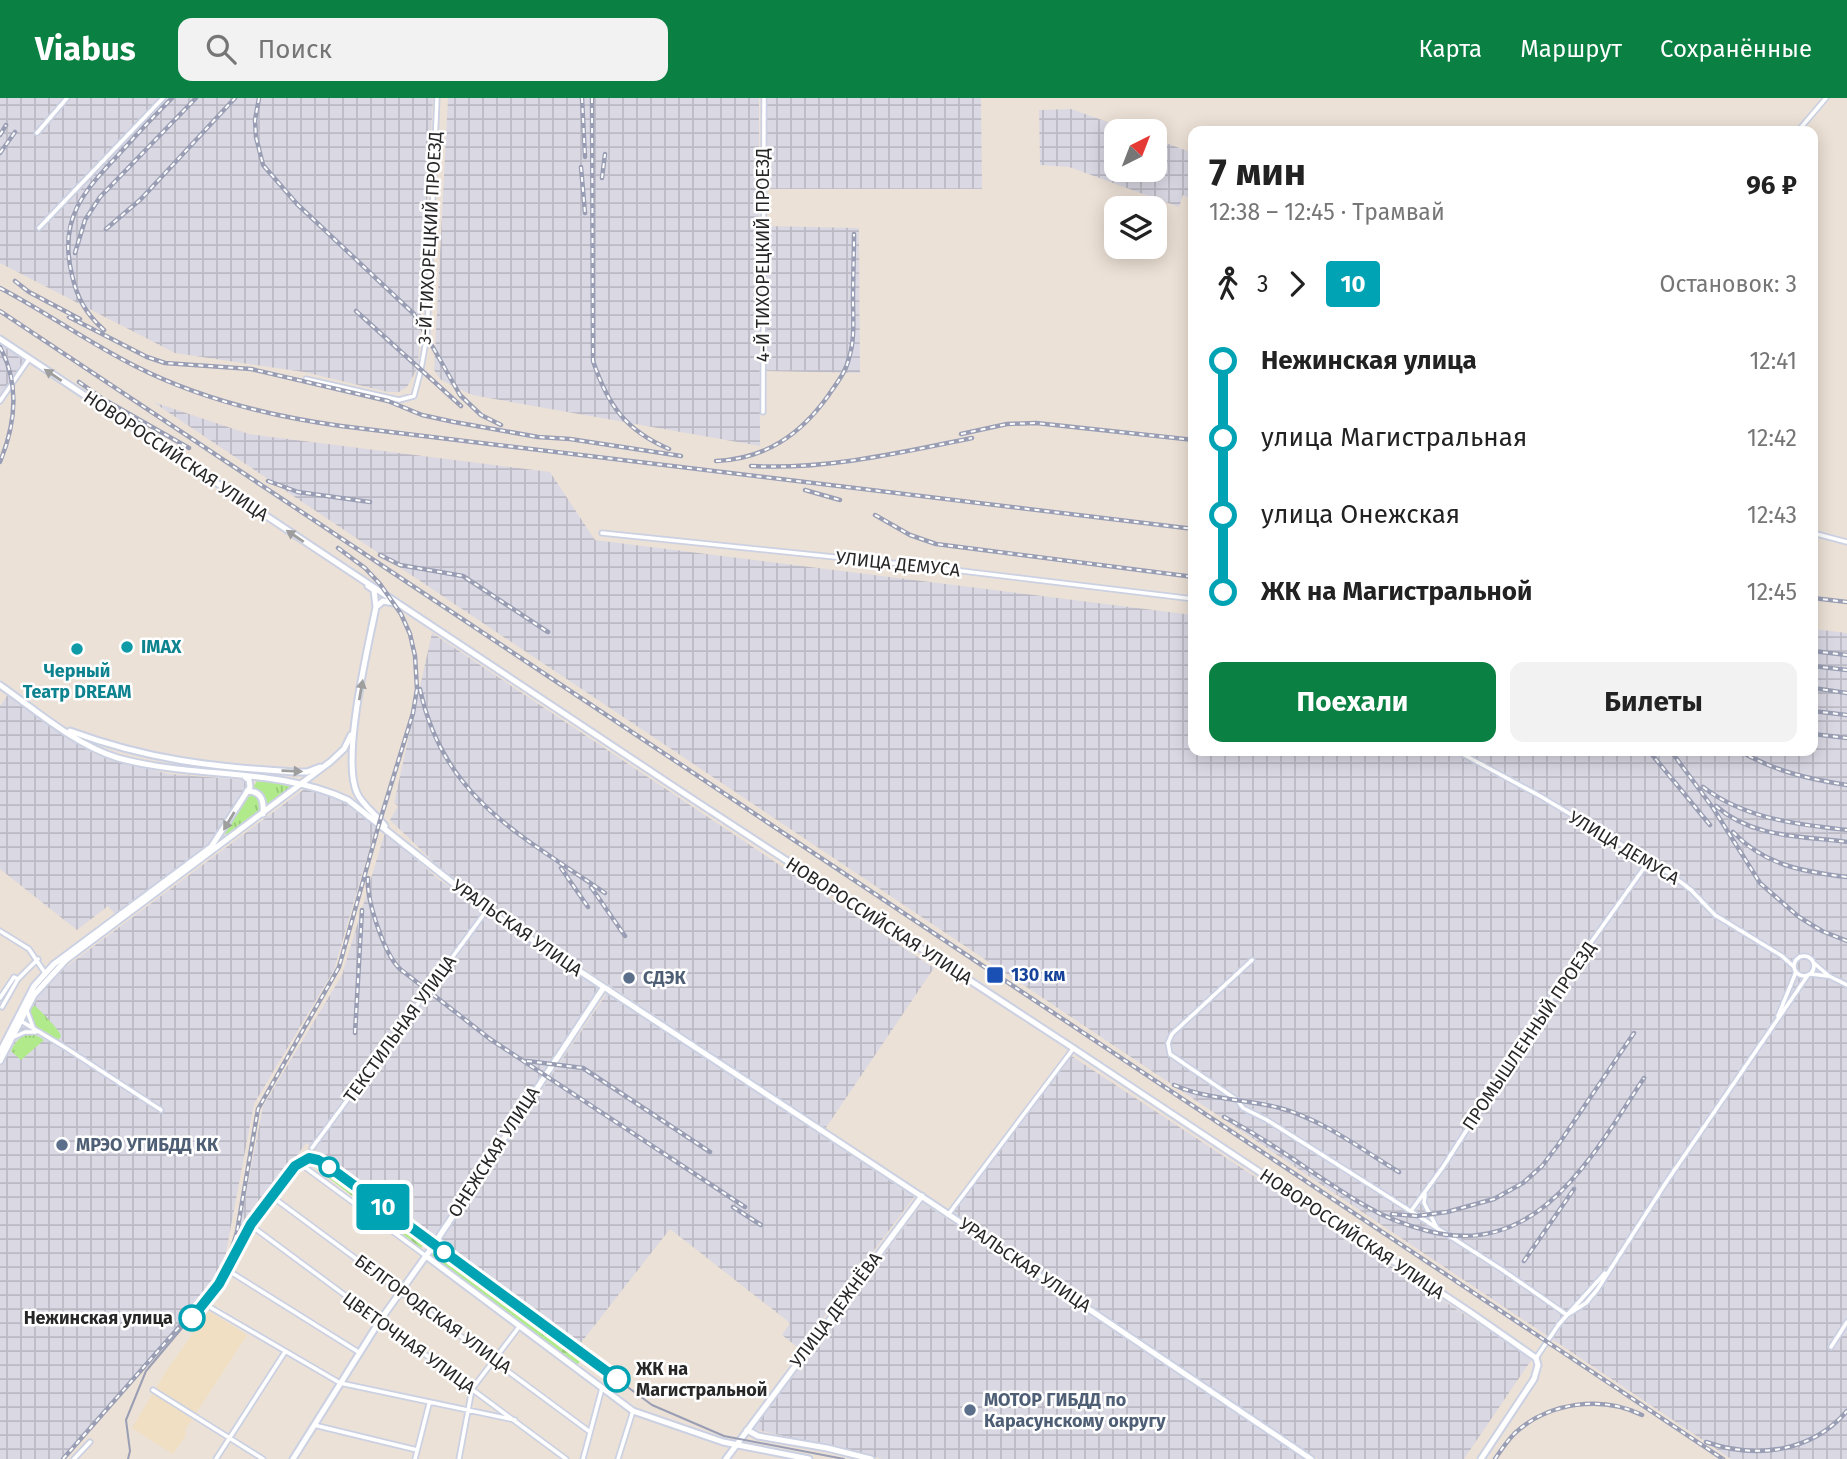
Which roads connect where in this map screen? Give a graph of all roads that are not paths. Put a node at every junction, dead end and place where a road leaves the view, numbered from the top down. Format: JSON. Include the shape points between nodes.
{"nodes":[{"id":1,"x":67,"y":98,"type":"edge"},
{"id":2,"x":163,"y":98,"type":"edge"},
{"id":3,"x":437,"y":98,"type":"edge"},
{"id":4,"x":764,"y":98,"type":"edge"},
{"id":5,"x":1826,"y":98,"type":"edge"},
{"id":6,"x":1802,"y":126,"type":"edge"},
{"id":7,"x":37,"y":133,"type":"dead end"},
{"id":8,"x":40,"y":228,"type":"dead end"},
{"id":9,"x":0,"y":339,"type":"edge"},
{"id":10,"x":29,"y":359,"type":"junction"},
{"id":11,"x":306,"y":379,"type":"dead end"},
{"id":12,"x":0,"y":401,"type":"edge"},
{"id":13,"x":764,"y":412,"type":"dead end"},
{"id":14,"x":602,"y":533,"type":"dead end"},
{"id":15,"x":1818,"y":534,"type":"edge"},
{"id":16,"x":1847,"y":542,"type":"edge"},
{"id":17,"x":352,"y":573,"type":"junction"},
{"id":18,"x":1188,"y":598,"type":"edge"},
{"id":19,"x":376,"y":607,"type":"junction"},
{"id":20,"x":409,"y":609,"type":"junction"},
{"id":21,"x":0,"y":685,"type":"edge"},
{"id":22,"x":355,"y":726,"type":"junction"},
{"id":23,"x":61,"y":727,"type":"junction"},
{"id":24,"x":106,"y":744,"type":"junction"},
{"id":25,"x":1466,"y":756,"type":"edge"},
{"id":26,"x":115,"y":757,"type":"junction"},
{"id":27,"x":330,"y":762,"type":"junction"},
{"id":28,"x":190,"y":763,"type":"junction"},
{"id":29,"x":203,"y":772,"type":"junction"},
{"id":30,"x":245,"y":777,"type":"junction"},
{"id":31,"x":304,"y":783,"type":"junction"},
{"id":32,"x":356,"y":790,"type":"junction"},
{"id":33,"x":247,"y":791,"type":"junction"},
{"id":34,"x":348,"y":800,"type":"junction"},
{"id":35,"x":263,"y":814,"type":"junction"},
{"id":36,"x":210,"y":851,"type":"junction"},
{"id":37,"x":414,"y":852,"type":"junction"},
{"id":38,"x":1649,"y":861,"type":"junction"},
{"id":39,"x":487,"y":910,"type":"junction"},
{"id":40,"x":0,"y":931,"type":"edge"},
{"id":41,"x":1782,"y":956,"type":"junction"},
{"id":42,"x":1800,"y":957,"type":"junction"},
{"id":43,"x":38,"y":959,"type":"junction"},
{"id":44,"x":1252,"y":960,"type":"dead end"},
{"id":45,"x":1813,"y":962,"type":"junction"},
{"id":46,"x":1795,"y":970,"type":"junction"},
{"id":47,"x":45,"y":973,"type":"junction"},
{"id":48,"x":1809,"y":975,"type":"junction"},
{"id":49,"x":1829,"y":976,"type":"junction"},
{"id":50,"x":18,"y":979,"type":"junction"},
{"id":51,"x":1847,"y":985,"type":"edge"},
{"id":52,"x":604,"y":988,"type":"junction"},
{"id":53,"x":0,"y":998,"type":"edge"},
{"id":54,"x":30,"y":1002,"type":"junction"},
{"id":55,"x":2,"y":1007,"type":"dead end"},
{"id":56,"x":18,"y":1020,"type":"junction"},
{"id":57,"x":1774,"y":1024,"type":"junction"},
{"id":58,"x":40,"y":1032,"type":"junction"},
{"id":59,"x":12,"y":1038,"type":"junction"},
{"id":60,"x":1073,"y":1048,"type":"junction"},
{"id":61,"x":0,"y":1052,"type":"edge"},
{"id":62,"x":0,"y":1061,"type":"edge"},
{"id":63,"x":161,"y":1110,"type":"dead end"},
{"id":64,"x":312,"y":1148,"type":"dead end"},
{"id":65,"x":1424,"y":1192,"type":"junction"},
{"id":66,"x":921,"y":1196,"type":"junction"},
{"id":67,"x":274,"y":1198,"type":"junction"},
{"id":68,"x":1411,"y":1211,"type":"junction"},
{"id":69,"x":948,"y":1214,"type":"junction"},
{"id":70,"x":253,"y":1227,"type":"junction"},
{"id":71,"x":1440,"y":1231,"type":"junction"},
{"id":72,"x":426,"y":1256,"type":"junction"},
{"id":73,"x":229,"y":1271,"type":"junction"},
{"id":74,"x":401,"y":1292,"type":"junction"},
{"id":75,"x":1567,"y":1315,"type":"junction"},
{"id":76,"x":379,"y":1322,"type":"junction"},
{"id":77,"x":1847,"y":1322,"type":"edge"},
{"id":78,"x":521,"y":1325,"type":"junction"},
{"id":79,"x":1830,"y":1347,"type":"dead end"},
{"id":80,"x":286,"y":1351,"type":"junction"},
{"id":81,"x":360,"y":1353,"type":"junction"},
{"id":82,"x":1536,"y":1358,"type":"junction"},
{"id":83,"x":496,"y":1360,"type":"junction"},
{"id":84,"x":340,"y":1383,"type":"junction"},
{"id":85,"x":602,"y":1388,"type":"junction"},
{"id":86,"x":472,"y":1389,"type":"junction"},
{"id":87,"x":153,"y":1390,"type":"dead end"},
{"id":88,"x":429,"y":1404,"type":"junction"},
{"id":89,"x":467,"y":1411,"type":"junction"},
{"id":90,"x":634,"y":1411,"type":"junction"},
{"id":91,"x":515,"y":1420,"type":"junction"},
{"id":92,"x":313,"y":1425,"type":"junction"},
{"id":93,"x":747,"y":1430,"type":"junction"},
{"id":94,"x":590,"y":1432,"type":"junction"},
{"id":95,"x":229,"y":1437,"type":"junction"},
{"id":96,"x":90,"y":1442,"type":"dead end"},
{"id":97,"x":737,"y":1444,"type":"junction"},
{"id":98,"x":418,"y":1450,"type":"junction"},
{"id":99,"x":74,"y":1459,"type":"edge"},
{"id":100,"x":216,"y":1459,"type":"edge"},
{"id":101,"x":263,"y":1459,"type":"edge"},
{"id":102,"x":293,"y":1459,"type":"edge"},
{"id":103,"x":415,"y":1459,"type":"edge"},
{"id":104,"x":459,"y":1459,"type":"edge"},
{"id":105,"x":566,"y":1459,"type":"edge"},
{"id":106,"x":583,"y":1459,"type":"edge"},
{"id":107,"x":618,"y":1459,"type":"edge"},
{"id":108,"x":726,"y":1459,"type":"edge"},
{"id":109,"x":809,"y":1459,"type":"edge"},
{"id":110,"x":871,"y":1459,"type":"edge"},
{"id":111,"x":1312,"y":1459,"type":"edge"},
{"id":112,"x":1481,"y":1459,"type":"edge"}],
"edges":[{"from":1,"to":7,"type":"street"},
{"from":2,"to":8,"type":"street"},
{"from":3,"to":11,"type":"street","name":"3-Й ТИХОРЕЦКИЙ ПРОЕЗД","via":[[427,335],[414,396],[392,399]]},
{"from":4,"to":13,"type":"street","name":"4-Й ТИХОРЕЦКИЙ ПРОЕЗД"},
{"from":5,"to":6,"type":"street"},
{"from":9,"to":10,"type":"main road","name":"НОВОРОССИЙСКАЯ УЛИЦА"},
{"from":10,"to":12,"type":"street"},
{"from":17,"to":10,"type":"main road","name":"НОВОРОССИЙСКАЯ УЛИЦА","one_way":true},
{"from":14,"to":18,"type":"street","name":"УЛИЦА ДЕМУСА"},
{"from":15,"to":16,"type":"street"},
{"from":17,"to":19,"type":"main road","name":"НОВОРОССИЙСКАЯ УЛИЦА","via":[[374,590]]},
{"from":17,"to":20,"type":"main road","name":"НОВОРОССИЙСКАЯ УЛИЦА"},
{"from":19,"to":20,"type":"main road","via":[[389,600]]},
{"from":22,"to":19,"type":"main road","one_way":true},
{"from":20,"to":60,"type":"main road","name":"НОВОРОССИЙСКАЯ УЛИЦА"},
{"from":21,"to":23,"type":"main road"},
{"from":22,"to":27,"type":"main road","via":[[344,749]]},
{"from":22,"to":32,"type":"main road","via":[[352,774]]},
{"from":23,"to":24,"type":"main road"},
{"from":23,"to":26,"type":"main road"},
{"from":24,"to":26,"type":"main road"},
{"from":24,"to":28,"type":"main road"},
{"from":25,"to":38,"type":"street","name":"УЛИЦА ДЕМУСА"},
{"from":26,"to":29,"type":"main road"},
{"from":28,"to":27,"type":"main road","one_way":true,"via":[[307,772]]},
{"from":27,"to":31,"type":"main road"},
{"from":28,"to":29,"type":"main road"},
{"from":29,"to":30,"type":"main road"},
{"from":30,"to":31,"type":"main road"},
{"from":30,"to":33,"type":"main road","via":[[250,783]]},
{"from":31,"to":34,"type":"main road","name":"УРАЛЬСКАЯ УЛИЦА"},
{"from":31,"to":35,"type":"main road"},
{"from":32,"to":34,"type":"main road"},
{"from":32,"to":37,"type":"main road","name":"УРАЛЬСКАЯ УЛИЦА","via":[[389,831]]},
{"from":33,"to":35,"type":"main road","via":[[260,795]]},
{"from":33,"to":36,"type":"main road","one_way":true},
{"from":34,"to":37,"type":"main road","name":"УРАЛЬСКАЯ УЛИЦА"},
{"from":35,"to":36,"type":"main road"},
{"from":36,"to":47,"type":"main road","via":[[62,956]]},
{"from":36,"to":54,"type":"main road","via":[[66,960]]},
{"from":37,"to":39,"type":"main road","name":"УРАЛЬСКАЯ УЛИЦА"},
{"from":38,"to":41,"type":"street","name":"УЛИЦА ДЕМУСА","via":[[1691,890],[1715,915]]},
{"from":38,"to":65,"type":"street","name":"ПРОМЫШЛЕННЫЙ ПРОЕЗД","via":[[1550,1000]]},
{"from":39,"to":52,"type":"main road","name":"УРАЛЬСКАЯ УЛИЦА"},
{"from":39,"to":64,"type":"street","name":"ТЕКСТИЛЬНАЯ УЛИЦА"},
{"from":40,"to":43,"type":"street"},
{"from":41,"to":42,"type":"street"},
{"from":41,"to":46,"type":"street","name":"УЛИЦА ДЕМУСА"},
{"from":42,"to":45,"type":"street"},
{"from":42,"to":46,"type":"street","via":[[1794,962]]},
{"from":43,"to":47,"type":"street"},
{"from":43,"to":50,"type":"street"},
{"from":44,"to":68,"type":"street","via":[[1172,1034],[1170,1054],[1243,1108]]},
{"from":45,"to":48,"type":"street"},
{"from":45,"to":49,"type":"street"},
{"from":46,"to":48,"type":"street","via":[[1801,976]]},
{"from":46,"to":57,"type":"street"},
{"from":47,"to":56,"type":"main road"},
{"from":48,"to":49,"type":"street"},
{"from":48,"to":57,"type":"street"},
{"from":49,"to":51,"type":"street"},
{"from":50,"to":53,"type":"street","via":[[14,977]]},
{"from":50,"to":55,"type":"street"},
{"from":52,"to":66,"type":"main road","name":"УРАЛЬСКАЯ УЛИЦА"},
{"from":52,"to":72,"type":"main road","name":"ОНЕЖСКАЯ УЛИЦА"},
{"from":54,"to":56,"type":"main road"},
{"from":54,"to":58,"type":"street","via":[[28,1018]]},
{"from":56,"to":58,"type":"street"},
{"from":56,"to":59,"type":"main road"},
{"from":56,"to":61,"type":"main road"},
{"from":57,"to":75,"type":"street","via":[[1586,1303]]},
{"from":58,"to":59,"type":"street"},
{"from":58,"to":63,"type":"street"},
{"from":59,"to":62,"type":"main road"},
{"from":60,"to":69,"type":"street"},
{"from":60,"to":82,"type":"main road","name":"НОВОРОССИЙСКАЯ УЛИЦА"},
{"from":65,"to":68,"type":"street","name":"ПРОМЫШЛЕННЫЙ ПРОЕЗД"},
{"from":65,"to":71,"type":"street","via":[[1424,1203]]},
{"from":66,"to":69,"type":"main road","name":"УРАЛЬСКАЯ УЛИЦА"},
{"from":66,"to":93,"type":"main road","name":"УЛИЦА ДЕЖНЁВА"},
{"from":67,"to":70,"type":"street"},
{"from":67,"to":72,"type":"street","via":[[302,1165]]},
{"from":67,"to":74,"type":"street","name":"БЕЛГОРОДСКАЯ УЛИЦА"},
{"from":68,"to":71,"type":"street"},
{"from":69,"to":111,"type":"main road","name":"УРАЛЬСКАЯ УЛИЦА"},
{"from":70,"to":73,"type":"street"},
{"from":70,"to":76,"type":"street","name":"ЦВЕТОЧНАЯ УЛИЦА"},
{"from":71,"to":75,"type":"street"},
{"from":72,"to":74,"type":"main road","name":"ОНЕЖСКАЯ УЛИЦА"},
{"from":72,"to":78,"type":"main road"},
{"from":73,"to":80,"type":"street","via":[[208,1306]]},
{"from":73,"to":81,"type":"street"},
{"from":74,"to":76,"type":"main road","name":"ОНЕЖСКАЯ УЛИЦА"},
{"from":74,"to":83,"type":"street","name":"БЕЛГОРОДСКАЯ УЛИЦА"},
{"from":75,"to":82,"type":"street"},
{"from":76,"to":81,"type":"main road","name":"ОНЕЖСКАЯ УЛИЦА"},
{"from":76,"to":86,"type":"street","name":"ЦВЕТОЧНАЯ УЛИЦА"},
{"from":77,"to":79,"type":"street"},
{"from":78,"to":83,"type":"street"},
{"from":78,"to":85,"type":"main road"},
{"from":80,"to":84,"type":"street"},
{"from":80,"to":95,"type":"street"},
{"from":81,"to":84,"type":"main road","name":"ОНЕЖСКАЯ УЛИЦА"},
{"from":82,"to":112,"type":"main road","via":[[1534,1379]]},
{"from":83,"to":86,"type":"street"},
{"from":83,"to":94,"type":"street","name":"БЕЛГОРОДСКАЯ УЛИЦА"},
{"from":84,"to":88,"type":"street"},
{"from":84,"to":92,"type":"main road","name":"ОНЕЖСКАЯ УЛИЦА"},
{"from":85,"to":90,"type":"main road"},
{"from":85,"to":94,"type":"street"},
{"from":86,"to":89,"type":"street"},
{"from":86,"to":91,"type":"street","name":"ЦВЕТОЧНАЯ УЛИЦА"},
{"from":87,"to":95,"type":"street"},
{"from":88,"to":89,"type":"street"},
{"from":88,"to":98,"type":"street"},
{"from":89,"to":91,"type":"street"},
{"from":89,"to":104,"type":"street"},
{"from":90,"to":97,"type":"main road"},
{"from":90,"to":107,"type":"street"},
{"from":91,"to":105,"type":"street","name":"ЦВЕТОЧНАЯ УЛИЦА"},
{"from":92,"to":98,"type":"street"},
{"from":92,"to":102,"type":"main road","name":"ОНЕЖСКАЯ УЛИЦА"},
{"from":93,"to":97,"type":"main road","name":"УЛИЦА ДЕЖНЁВА"},
{"from":93,"to":110,"type":"main road"},
{"from":94,"to":106,"type":"street"},
{"from":95,"to":100,"type":"street"},
{"from":95,"to":101,"type":"street"},
{"from":96,"to":99,"type":"street"},
{"from":97,"to":108,"type":"main road","name":"УЛИЦА ДЕЖНЁВА"},
{"from":97,"to":109,"type":"main road"},
{"from":98,"to":103,"type":"street"}]}
